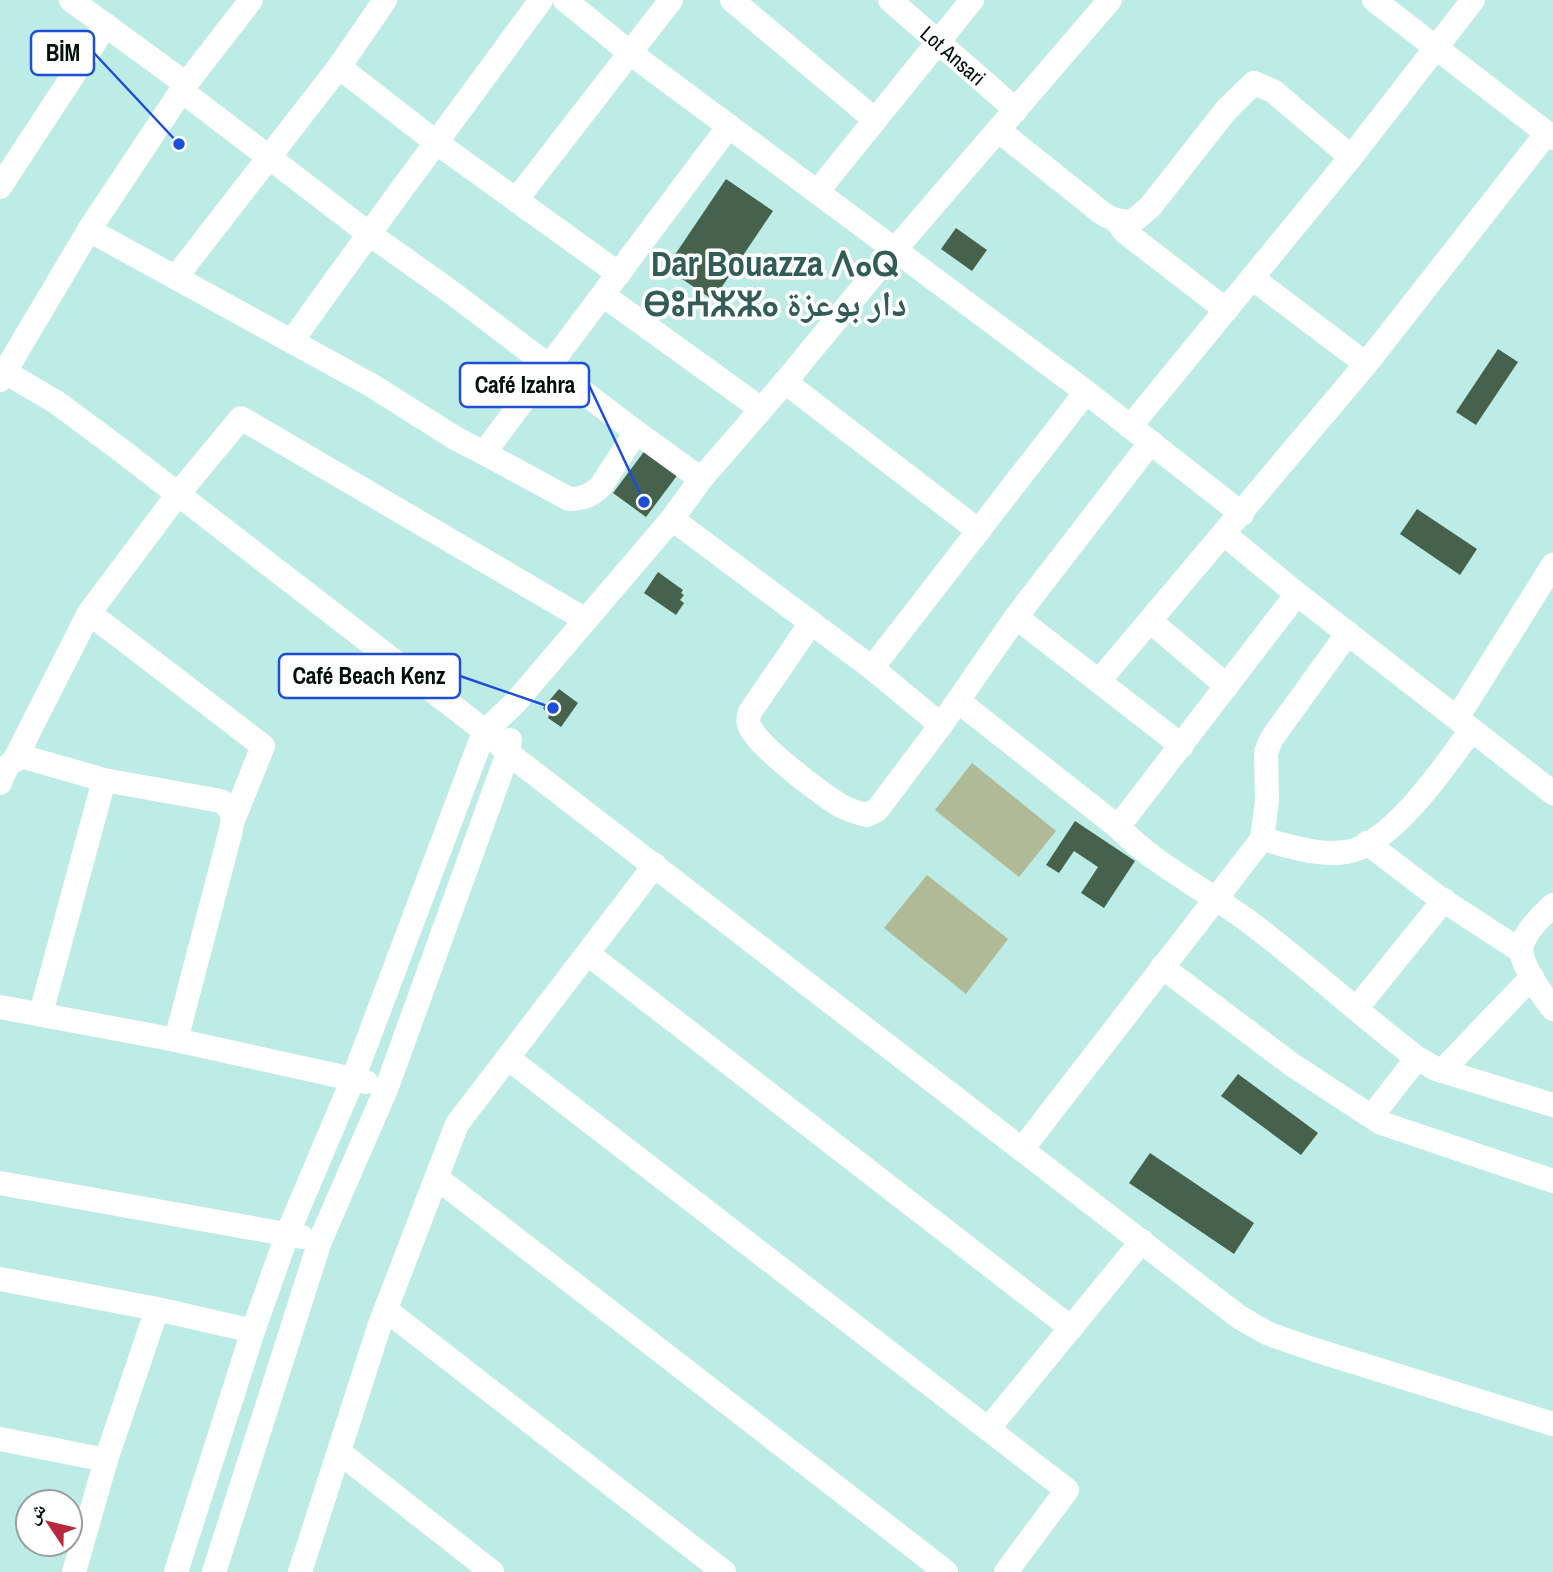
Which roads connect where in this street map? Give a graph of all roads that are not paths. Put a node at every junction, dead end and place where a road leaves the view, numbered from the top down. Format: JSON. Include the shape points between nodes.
{"nodes":[{"id":1,"x":71,"y":0,"type":"edge"},
{"id":2,"x":251,"y":0,"type":"edge"},
{"id":3,"x":385,"y":0,"type":"edge"},
{"id":4,"x":541,"y":0,"type":"edge"},
{"id":5,"x":565,"y":0,"type":"edge"},
{"id":6,"x":671,"y":0,"type":"edge"},
{"id":7,"x":732,"y":0,"type":"edge"},
{"id":8,"x":890,"y":0,"type":"edge"},
{"id":9,"x":972,"y":0,"type":"edge"},
{"id":10,"x":1110,"y":0,"type":"edge"},
{"id":11,"x":1374,"y":0,"type":"edge"},
{"id":12,"x":1473,"y":0,"type":"edge"},
{"id":13,"x":106,"y":25,"type":"junction"},
{"id":14,"x":938,"y":40,"type":"junction"},
{"id":15,"x":1436,"y":48,"type":"junction"},
{"id":16,"x":629,"y":52,"type":"junction"},
{"id":17,"x":339,"y":67,"type":"junction"},
{"id":18,"x":184,"y":87,"type":"junction"},
{"id":19,"x":1016,"y":110,"type":"junction"},
{"id":20,"x":874,"y":119,"type":"junction"},
{"id":21,"x":729,"y":126,"type":"junction"},
{"id":22,"x":998,"y":130,"type":"junction"},
{"id":23,"x":1550,"y":136,"type":"edge"},
{"id":24,"x":437,"y":143,"type":"junction"},
{"id":25,"x":267,"y":157,"type":"junction"},
{"id":26,"x":1351,"y":157,"type":"junction"},
{"id":27,"x":4,"y":171,"type":"edge"},
{"id":28,"x":817,"y":192,"type":"junction"},
{"id":29,"x":516,"y":200,"type":"junction"},
{"id":30,"x":1115,"y":220,"type":"junction"},
{"id":31,"x":89,"y":230,"type":"junction"},
{"id":32,"x":368,"y":233,"type":"junction"},
{"id":33,"x":894,"y":250,"type":"junction"},
{"id":34,"x":619,"y":274,"type":"junction"},
{"id":35,"x":176,"y":277,"type":"junction"},
{"id":36,"x":1252,"y":278,"type":"junction"},
{"id":37,"x":603,"y":295,"type":"junction"},
{"id":38,"x":1226,"y":310,"type":"junction"},
{"id":39,"x":292,"y":341,"type":"junction"},
{"id":40,"x":1366,"y":364,"type":"junction"},
{"id":41,"x":551,"y":366,"type":"junction"},
{"id":42,"x":1,"y":374,"type":"edge"},
{"id":43,"x":785,"y":382,"type":"junction"},
{"id":44,"x":1086,"y":392,"type":"junction"},
{"id":45,"x":761,"y":409,"type":"junction"},
{"id":46,"x":1130,"y":427,"type":"junction"},
{"id":47,"x":636,"y":432,"type":"junction"},
{"id":48,"x":1152,"y":442,"type":"junction"},
{"id":49,"x":484,"y":453,"type":"junction"},
{"id":50,"x":701,"y":479,"type":"junction"},
{"id":51,"x":178,"y":494,"type":"junction"},
{"id":52,"x":1242,"y":514,"type":"junction"},
{"id":53,"x":672,"y":519,"type":"junction"},
{"id":54,"x":979,"y":531,"type":"junction"},
{"id":55,"x":1224,"y":534,"type":"junction"},
{"id":56,"x":1553,"y":565,"type":"edge"},
{"id":57,"x":1297,"y":594,"type":"junction"},
{"id":58,"x":89,"y":613,"type":"junction"},
{"id":59,"x":1016,"y":617,"type":"junction"},
{"id":60,"x":586,"y":620,"type":"junction"},
{"id":61,"x":1150,"y":621,"type":"junction"},
{"id":62,"x":811,"y":623,"type":"junction"},
{"id":63,"x":1348,"y":633,"type":"junction"},
{"id":64,"x":872,"y":668,"type":"junction"},
{"id":65,"x":1099,"y":681,"type":"junction"},
{"id":66,"x":1227,"y":686,"type":"junction"},
{"id":67,"x":958,"y":701,"type":"junction"},
{"id":68,"x":514,"y":704,"type":"junction"},
{"id":69,"x":1464,"y":724,"type":"junction"},
{"id":70,"x":941,"y":725,"type":"junction"},
{"id":71,"x":484,"y":732,"type":"junction"},
{"id":72,"x":1182,"y":746,"type":"junction"},
{"id":73,"x":508,"y":753,"type":"junction"},
{"id":74,"x":15,"y":759,"type":"junction"},
{"id":75,"x":104,"y":780,"type":"junction"},
{"id":76,"x":0,"y":783,"type":"edge"},
{"id":77,"x":1553,"y":793,"type":"edge"},
{"id":78,"x":234,"y":818,"type":"junction"},
{"id":79,"x":1118,"y":827,"type":"junction"},
{"id":80,"x":1262,"y":839,"type":"junction"},
{"id":81,"x":1367,"y":843,"type":"junction"},
{"id":82,"x":655,"y":865,"type":"junction"},
{"id":83,"x":1215,"y":897,"type":"junction"},
{"id":84,"x":1444,"y":900,"type":"junction"},
{"id":85,"x":1553,"y":905,"type":"edge"},
{"id":86,"x":1521,"y":951,"type":"junction"},
{"id":87,"x":588,"y":954,"type":"junction"},
{"id":88,"x":1162,"y":967,"type":"junction"},
{"id":89,"x":1532,"y":977,"type":"junction"},
{"id":90,"x":0,"y":1007,"type":"edge"},
{"id":91,"x":1356,"y":1009,"type":"junction"},
{"id":92,"x":1553,"y":1009,"type":"edge"},
{"id":93,"x":40,"y":1013,"type":"junction"},
{"id":94,"x":176,"y":1040,"type":"junction"},
{"id":95,"x":1417,"y":1058,"type":"junction"},
{"id":96,"x":509,"y":1059,"type":"junction"},
{"id":97,"x":1442,"y":1071,"type":"junction"},
{"id":98,"x":353,"y":1079,"type":"junction"},
{"id":99,"x":387,"y":1087,"type":"junction"},
{"id":100,"x":1553,"y":1105,"type":"edge"},
{"id":101,"x":1372,"y":1116,"type":"junction"},
{"id":102,"x":1023,"y":1148,"type":"junction"},
{"id":103,"x":437,"y":1178,"type":"junction"},
{"id":104,"x":1553,"y":1181,"type":"edge"},
{"id":105,"x":0,"y":1183,"type":"edge"},
{"id":106,"x":287,"y":1235,"type":"junction"},
{"id":107,"x":320,"y":1241,"type":"junction"},
{"id":108,"x":1142,"y":1241,"type":"junction"},
{"id":109,"x":0,"y":1279,"type":"edge"},
{"id":110,"x":158,"y":1309,"type":"junction"},
{"id":111,"x":386,"y":1310,"type":"junction"},
{"id":112,"x":1071,"y":1328,"type":"junction"},
{"id":113,"x":253,"y":1331,"type":"junction"},
{"id":114,"x":1553,"y":1424,"type":"edge"},
{"id":115,"x":988,"y":1429,"type":"junction"},
{"id":116,"x":0,"y":1440,"type":"edge"},
{"id":117,"x":339,"y":1452,"type":"junction"},
{"id":118,"x":106,"y":1460,"type":"junction"},
{"id":119,"x":74,"y":1572,"type":"edge"},
{"id":120,"x":176,"y":1572,"type":"edge"},
{"id":121,"x":214,"y":1572,"type":"edge"},
{"id":122,"x":300,"y":1572,"type":"edge"},
{"id":123,"x":492,"y":1572,"type":"edge"},
{"id":124,"x":724,"y":1572,"type":"edge"},
{"id":125,"x":946,"y":1572,"type":"edge"},
{"id":126,"x":1006,"y":1572,"type":"edge"}],
"edges":[{"from":1,"to":13,"type":"street"},
{"from":2,"to":18,"type":"street"},
{"from":3,"to":17,"type":"street"},
{"from":4,"to":24,"type":"street"},
{"from":5,"to":16,"type":"street"},
{"from":6,"to":16,"type":"street"},
{"from":7,"to":20,"type":"street"},
{"from":8,"to":14,"type":"street","name":"Lot Ansari"},
{"from":9,"to":14,"type":"street"},
{"from":10,"to":19,"type":"street"},
{"from":11,"to":15,"type":"street"},
{"from":12,"to":15,"type":"street"},
{"from":13,"to":18,"type":"street"},
{"from":13,"to":27,"type":"street"},
{"from":14,"to":19,"type":"street","name":"Lot Ansari"},
{"from":14,"to":20,"type":"street"},
{"from":15,"to":23,"type":"street"},
{"from":15,"to":26,"type":"street"},
{"from":16,"to":21,"type":"street"},
{"from":16,"to":29,"type":"street"},
{"from":17,"to":24,"type":"street"},
{"from":17,"to":25,"type":"street"},
{"from":18,"to":25,"type":"street"},
{"from":18,"to":31,"type":"street"},
{"from":19,"to":22,"type":"street"},
{"from":20,"to":28,"type":"street"},
{"from":21,"to":28,"type":"street"},
{"from":21,"to":34,"type":"street"},
{"from":22,"to":30,"type":"street"},
{"from":22,"to":33,"type":"street"},
{"from":23,"to":40,"type":"street"},
{"from":24,"to":29,"type":"street"},
{"from":24,"to":32,"type":"street"},
{"from":25,"to":32,"type":"street"},
{"from":25,"to":35,"type":"street"},
{"from":26,"to":30,"type":"street","via":[[1273,91],[1254,83],[1227,109],[1139,218]]},
{"from":26,"to":36,"type":"street"},
{"from":28,"to":33,"type":"street"},
{"from":29,"to":34,"type":"street"},
{"from":30,"to":38,"type":"street"},
{"from":31,"to":35,"type":"street"},
{"from":31,"to":42,"type":"street"},
{"from":32,"to":39,"type":"street"},
{"from":32,"to":41,"type":"street"},
{"from":33,"to":43,"type":"street"},
{"from":33,"to":44,"type":"street"},
{"from":34,"to":37,"type":"street"},
{"from":35,"to":39,"type":"street"},
{"from":36,"to":38,"type":"street"},
{"from":36,"to":40,"type":"street"},
{"from":37,"to":41,"type":"street"},
{"from":37,"to":45,"type":"street"},
{"from":38,"to":46,"type":"street"},
{"from":39,"to":49,"type":"street"},
{"from":40,"to":52,"type":"street"},
{"from":41,"to":47,"type":"street"},
{"from":41,"to":49,"type":"street"},
{"from":42,"to":51,"type":"street","via":[[55,402]]},
{"from":43,"to":45,"type":"street"},
{"from":43,"to":54,"type":"street"},
{"from":44,"to":46,"type":"street"},
{"from":44,"to":54,"type":"street"},
{"from":45,"to":50,"type":"street"},
{"from":46,"to":48,"type":"street"},
{"from":47,"to":49,"type":"street","via":[[601,486],[580,499],[569,499]]},
{"from":47,"to":50,"type":"street"},
{"from":48,"to":52,"type":"street"},
{"from":48,"to":59,"type":"street"},
{"from":50,"to":53,"type":"street"},
{"from":51,"to":58,"type":"street"},
{"from":51,"to":60,"type":"street","via":[[241,418]]},
{"from":51,"to":71,"type":"street"},
{"from":52,"to":55,"type":"street"},
{"from":53,"to":60,"type":"street"},
{"from":53,"to":62,"type":"street"},
{"from":54,"to":64,"type":"street"},
{"from":55,"to":57,"type":"street"},
{"from":55,"to":61,"type":"street"},
{"from":56,"to":69,"type":"street"},
{"from":57,"to":63,"type":"street"},
{"from":57,"to":66,"type":"street"},
{"from":58,"to":74,"type":"street"},
{"from":58,"to":78,"type":"street","via":[[264,746]]},
{"from":59,"to":65,"type":"street"},
{"from":59,"to":67,"type":"street"},
{"from":60,"to":68,"type":"street"},
{"from":61,"to":65,"type":"street"},
{"from":61,"to":66,"type":"street"},
{"from":62,"to":64,"type":"street"},
{"from":62,"to":70,"type":"street","via":[[748,718],[753,733],[806,780],[843,807],[867,815],[877,810]]},
{"from":63,"to":69,"type":"street"},
{"from":63,"to":80,"type":"street","via":[[1266,752]]},
{"from":64,"to":70,"type":"street"},
{"from":65,"to":72,"type":"street"},
{"from":66,"to":72,"type":"street"},
{"from":67,"to":70,"type":"street"},
{"from":67,"to":79,"type":"street"},
{"from":68,"to":71,"type":"street"},
{"from":68,"to":73,"type":"street"},
{"from":69,"to":77,"type":"street"},
{"from":69,"to":81,"type":"street","via":[[1426,792]]},
{"from":71,"to":73,"type":"street"},
{"from":71,"to":98,"type":"street"},
{"from":72,"to":79,"type":"street"},
{"from":73,"to":82,"type":"street"},
{"from":73,"to":99,"type":"street"},
{"from":74,"to":75,"type":"street","via":[[24,757]]},
{"from":74,"to":76,"type":"street"},
{"from":75,"to":78,"type":"street","via":[[220,801],[231,808]]},
{"from":75,"to":93,"type":"street"},
{"from":78,"to":94,"type":"street"},
{"from":79,"to":83,"type":"street","via":[[1155,860]]},
{"from":80,"to":81,"type":"street","via":[[1317,853],[1348,852]]},
{"from":80,"to":83,"type":"street"},
{"from":81,"to":84,"type":"street"},
{"from":82,"to":87,"type":"street"},
{"from":82,"to":102,"type":"street"},
{"from":83,"to":88,"type":"street"},
{"from":83,"to":91,"type":"street"},
{"from":84,"to":86,"type":"street"},
{"from":84,"to":91,"type":"street"},
{"from":85,"to":86,"type":"street","via":[[1526,936]]},
{"from":86,"to":89,"type":"street"},
{"from":87,"to":96,"type":"street"},
{"from":87,"to":112,"type":"street"},
{"from":88,"to":101,"type":"street","via":[[1292,1064]]},
{"from":88,"to":102,"type":"street"},
{"from":89,"to":92,"type":"street"},
{"from":89,"to":97,"type":"street"},
{"from":90,"to":93,"type":"street"},
{"from":91,"to":95,"type":"street"},
{"from":93,"to":94,"type":"street"},
{"from":94,"to":98,"type":"street"},
{"from":95,"to":97,"type":"street"},
{"from":95,"to":101,"type":"street"},
{"from":96,"to":103,"type":"street","via":[[457,1124]]},
{"from":96,"to":115,"type":"street"},
{"from":97,"to":100,"type":"street"},
{"from":98,"to":99,"type":"street"},
{"from":98,"to":106,"type":"street"},
{"from":99,"to":107,"type":"street"},
{"from":101,"to":104,"type":"street","via":[[1381,1123]]},
{"from":102,"to":108,"type":"street"},
{"from":103,"to":111,"type":"street"},
{"from":103,"to":125,"type":"street"},
{"from":105,"to":106,"type":"street"},
{"from":106,"to":107,"type":"street"},
{"from":106,"to":113,"type":"street"},
{"from":107,"to":121,"type":"street"},
{"from":108,"to":112,"type":"street"},
{"from":108,"to":114,"type":"street","via":[[1239,1317],[1269,1334]]},
{"from":109,"to":110,"type":"street"},
{"from":110,"to":113,"type":"street"},
{"from":110,"to":118,"type":"street"},
{"from":111,"to":117,"type":"street"},
{"from":111,"to":124,"type":"street"},
{"from":112,"to":115,"type":"street"},
{"from":113,"to":120,"type":"street"},
{"from":115,"to":126,"type":"street","via":[[1067,1490]]},
{"from":116,"to":118,"type":"street"},
{"from":117,"to":122,"type":"street"},
{"from":117,"to":123,"type":"street"},
{"from":118,"to":119,"type":"street"}]}
